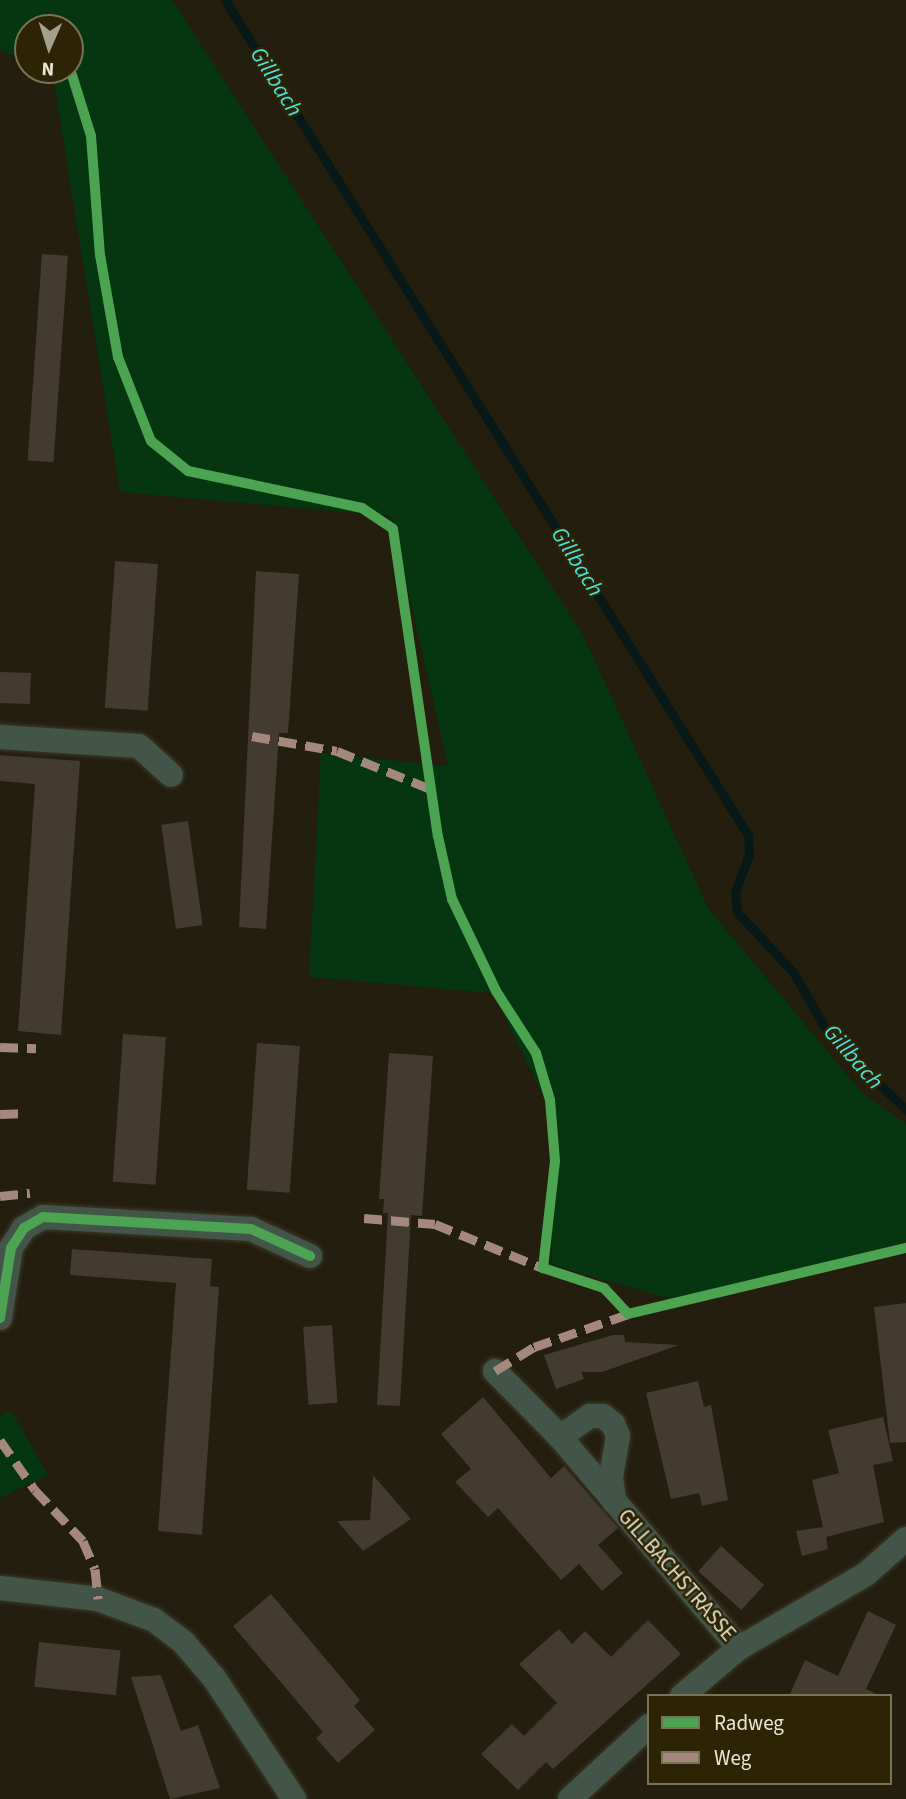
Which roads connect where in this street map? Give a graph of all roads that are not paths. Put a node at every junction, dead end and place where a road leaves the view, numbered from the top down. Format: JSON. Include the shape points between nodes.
{"nodes":[{"id":1,"x":0,"y":737,"type":"edge"},
{"id":2,"x":171,"y":775,"type":"dead end"},
{"id":3,"x":310,"y":1256,"type":"dead end"},
{"id":4,"x":0,"y":1318,"type":"edge"},
{"id":5,"x":495,"y":1371,"type":"dead end"},
{"id":6,"x":560,"y":1437,"type":"junction"},
{"id":7,"x":614,"y":1502,"type":"junction"},
{"id":8,"x":906,"y":1539,"type":"edge"},
{"id":9,"x":0,"y":1588,"type":"edge"},
{"id":10,"x":739,"y":1648,"type":"junction"},
{"id":11,"x":684,"y":1694,"type":"edge"},
{"id":12,"x":647,"y":1728,"type":"edge"},
{"id":13,"x":294,"y":1799,"type":"edge"},
{"id":14,"x":570,"y":1799,"type":"edge"}],
"edges":[{"from":1,"to":2,"type":"street","via":[[139,746]]},
{"from":3,"to":4,"type":"street","via":[[251,1229],[43,1217],[24,1228],[11,1248]]},
{"from":5,"to":6,"type":"street","name":"GILLBACHSTRASSE"},
{"from":6,"to":7,"type":"street","name":"GILLBACHSTRASSE"},
{"from":6,"to":7,"type":"street","name":"GILLBACHSTRASSE","via":[[590,1416],[613,1424],[618,1436],[611,1477]]},
{"from":7,"to":10,"type":"street","name":"GILLBACHSTRASSE"},
{"from":8,"to":10,"type":"street","name":"GILLBACHSTRASSE","via":[[866,1574]]},
{"from":9,"to":13,"type":"street","via":[[98,1599],[154,1620],[184,1643],[214,1678]]},
{"from":10,"to":11,"type":"street","name":"GILLBACHSTRASSE"},
{"from":12,"to":14,"type":"street"}]}
